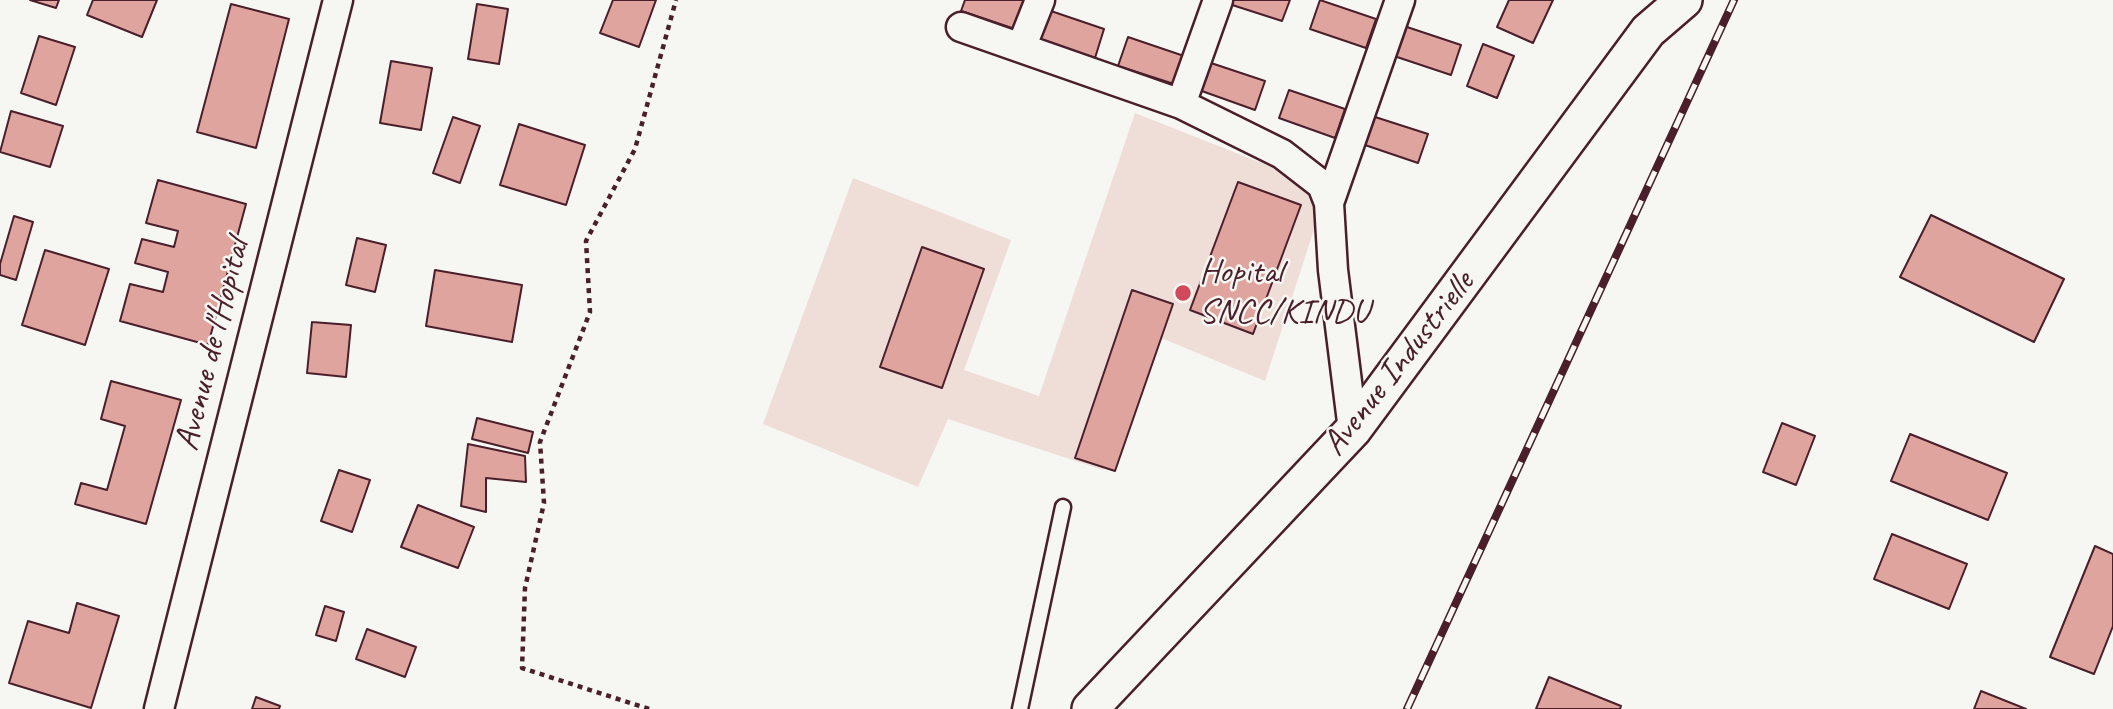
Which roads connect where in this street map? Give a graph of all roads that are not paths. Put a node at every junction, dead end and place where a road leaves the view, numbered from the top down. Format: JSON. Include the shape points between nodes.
{"nodes":[{"id":1,"x":338,"y":0,"type":"edge"},
{"id":2,"x":1040,"y":0,"type":"edge"},
{"id":3,"x":1218,"y":0,"type":"edge"},
{"id":4,"x":1400,"y":0,"type":"edge"},
{"id":5,"x":1684,"y":0,"type":"edge"},
{"id":6,"x":961,"y":27,"type":"dead end"},
{"id":7,"x":1021,"y":48,"type":"junction"},
{"id":8,"x":1181,"y":104,"type":"junction"},
{"id":9,"x":1329,"y":204,"type":"junction"},
{"id":10,"x":1353,"y":430,"type":"junction"},
{"id":11,"x":1063,"y":507,"type":"dead end"},
{"id":12,"x":159,"y":709,"type":"edge"},
{"id":13,"x":1020,"y":709,"type":"edge"},
{"id":14,"x":1090,"y":709,"type":"edge"}],
"edges":[{"from":1,"to":12,"type":"street","name":"Avenue de l'Hopital"},
{"from":2,"to":7,"type":"street"},
{"from":3,"to":8,"type":"street"},
{"from":4,"to":9,"type":"street"},
{"from":5,"to":10,"type":"street","name":"Avenue Industrielle","via":[[1648,31]]},
{"from":6,"to":7,"type":"street"},
{"from":7,"to":8,"type":"street"},
{"from":8,"to":9,"type":"street","via":[[1282,153],[1322,185]]},
{"from":9,"to":10,"type":"street"},
{"from":10,"to":14,"type":"street","name":"Avenue Industrielle"},
{"from":11,"to":13,"type":"lane"}]}
